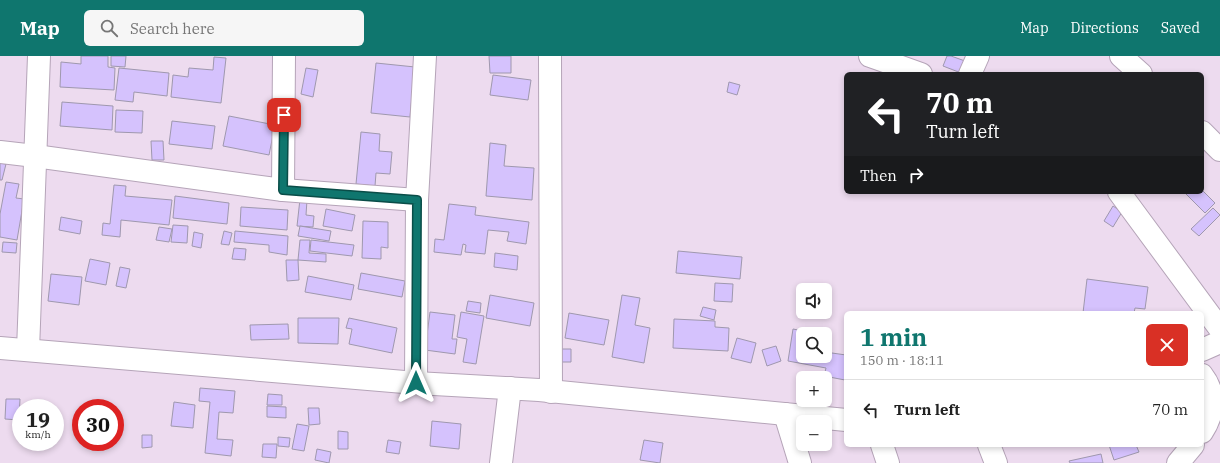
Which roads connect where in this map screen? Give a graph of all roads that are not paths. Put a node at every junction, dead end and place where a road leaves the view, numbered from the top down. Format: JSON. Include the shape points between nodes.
{"nodes":[{"id":1,"x":39,"y":56,"type":"edge"},
{"id":2,"x":284,"y":56,"type":"edge"},
{"id":3,"x":425,"y":56,"type":"edge"},
{"id":4,"x":550,"y":56,"type":"edge"},
{"id":5,"x":870,"y":56,"type":"edge"},
{"id":6,"x":978,"y":56,"type":"edge"},
{"id":7,"x":915,"y":72,"type":"edge"},
{"id":8,"x":971,"y":72,"type":"edge"},
{"id":9,"x":1204,"y":134,"type":"edge"},
{"id":10,"x":1220,"y":150,"type":"edge"},
{"id":11,"x":0,"y":152,"type":"edge"},
{"id":12,"x":35,"y":156,"type":"junction"},
{"id":13,"x":283,"y":190,"type":"junction"},
{"id":14,"x":1120,"y":194,"type":"edge"},
{"id":15,"x":417,"y":200,"type":"junction"},
{"id":16,"x":1220,"y":328,"type":"edge"},
{"id":17,"x":1220,"y":342,"type":"edge"},
{"id":18,"x":0,"y":348,"type":"edge"},
{"id":19,"x":1204,"y":349,"type":"edge"},
{"id":20,"x":28,"y":350,"type":"junction"},
{"id":21,"x":1204,"y":377,"type":"edge"},
{"id":22,"x":416,"y":383,"type":"junction"},
{"id":23,"x":510,"y":388,"type":"junction"},
{"id":24,"x":551,"y":392,"type":"junction"},
{"id":25,"x":785,"y":414,"type":"junction"},
{"id":26,"x":844,"y":420,"type":"edge"},
{"id":27,"x":1204,"y":429,"type":"edge"},
{"id":28,"x":883,"y":447,"type":"edge"},
{"id":29,"x":990,"y":447,"type":"edge"},
{"id":30,"x":1191,"y":447,"type":"edge"},
{"id":31,"x":501,"y":463,"type":"edge"},
{"id":32,"x":800,"y":463,"type":"edge"},
{"id":33,"x":888,"y":463,"type":"edge"},
{"id":34,"x":996,"y":463,"type":"edge"},
{"id":35,"x":1178,"y":463,"type":"edge"}],
"edges":[{"from":1,"to":12,"type":"street"},
{"from":2,"to":13,"type":"street"},
{"from":3,"to":15,"type":"street"},
{"from":4,"to":24,"type":"street"},
{"from":5,"to":7,"type":"street"},
{"from":6,"to":8,"type":"street"},
{"from":9,"to":10,"type":"street"},
{"from":11,"to":12,"type":"street"},
{"from":12,"to":13,"type":"street"},
{"from":12,"to":20,"type":"street"},
{"from":13,"to":15,"type":"street"},
{"from":14,"to":16,"type":"street"},
{"from":15,"to":22,"type":"street"},
{"from":17,"to":19,"type":"street"},
{"from":18,"to":20,"type":"street"},
{"from":20,"to":22,"type":"street"},
{"from":21,"to":27,"type":"street","via":[[1208,382],[1212,398],[1212,412]]},
{"from":22,"to":23,"type":"street"},
{"from":23,"to":24,"type":"street"},
{"from":23,"to":31,"type":"street"},
{"from":24,"to":25,"type":"street"},
{"from":25,"to":26,"type":"street"},
{"from":25,"to":32,"type":"street"},
{"from":28,"to":33,"type":"street"},
{"from":29,"to":34,"type":"street"},
{"from":30,"to":35,"type":"street"}]}
